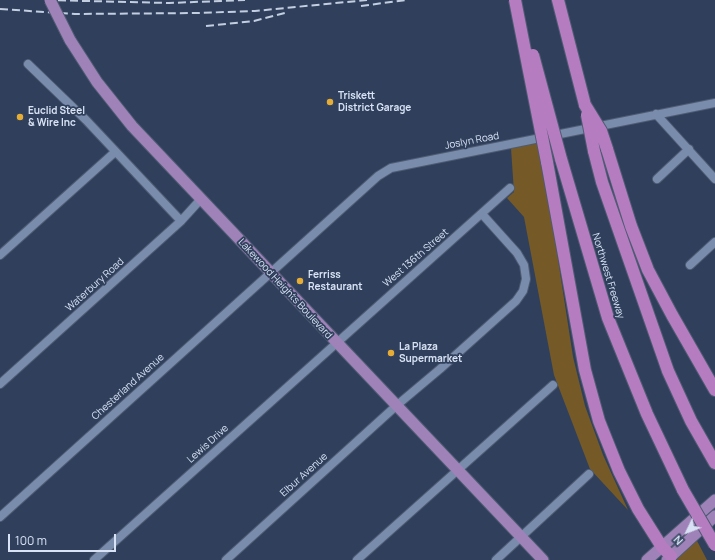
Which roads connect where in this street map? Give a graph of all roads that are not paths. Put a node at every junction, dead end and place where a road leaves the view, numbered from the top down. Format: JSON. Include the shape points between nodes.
{"nodes":[{"id":1,"x":50,"y":0,"type":"edge"},
{"id":2,"x":515,"y":0,"type":"edge"},
{"id":3,"x":518,"y":0,"type":"edge"},
{"id":4,"x":558,"y":0,"type":"edge"},
{"id":5,"x":28,"y":64,"type":"dead end"},
{"id":6,"x":715,"y":103,"type":"edge"},
{"id":7,"x":585,"y":105,"type":"junction"},
{"id":8,"x":656,"y":114,"type":"junction"},
{"id":9,"x":689,"y":149,"type":"junction"},
{"id":10,"x":115,"y":152,"type":"junction"},
{"id":11,"x":657,"y":179,"type":"dead end"},
{"id":12,"x":715,"y":179,"type":"edge"},
{"id":13,"x":510,"y":188,"type":"dead end"},
{"id":14,"x":201,"y":199,"type":"junction"},
{"id":15,"x":482,"y":214,"type":"junction"},
{"id":16,"x":181,"y":221,"type":"junction"},
{"id":17,"x":715,"y":242,"type":"edge"},
{"id":18,"x":0,"y":255,"type":"edge"},
{"id":19,"x":690,"y":265,"type":"dead end"},
{"id":20,"x":270,"y":273,"type":"junction"},
{"id":21,"x":336,"y":342,"type":"junction"},
{"id":22,"x":0,"y":384,"type":"edge"},
{"id":23,"x":553,"y":385,"type":"dead end"},
{"id":24,"x":715,"y":390,"type":"edge"},
{"id":25,"x":396,"y":406,"type":"junction"},
{"id":26,"x":715,"y":463,"type":"edge"},
{"id":27,"x":458,"y":469,"type":"junction"},
{"id":28,"x":589,"y":474,"type":"dead end"},
{"id":29,"x":715,"y":500,"type":"edge"},
{"id":30,"x":0,"y":516,"type":"edge"},
{"id":31,"x":715,"y":516,"type":"edge"},
{"id":32,"x":522,"y":537,"type":"junction"},
{"id":33,"x":715,"y":545,"type":"edge"},
{"id":34,"x":662,"y":547,"type":"junction"},
{"id":35,"x":669,"y":558,"type":"edge"},
{"id":36,"x":94,"y":560,"type":"edge"},
{"id":37,"x":226,"y":560,"type":"edge"},
{"id":38,"x":357,"y":560,"type":"edge"},
{"id":39,"x":496,"y":560,"type":"edge"},
{"id":40,"x":543,"y":560,"type":"edge"},
{"id":41,"x":647,"y":560,"type":"edge"}],
"edges":[{"from":1,"to":14,"type":"main road","name":"Lakewood Heights Boulevard","bridge":true,"via":[[70,40],[114,105]]},
{"from":2,"to":34,"type":"highway","bridge":true,"via":[[585,370],[599,421],[619,471],[638,509]]},
{"from":3,"to":33,"type":"highway","name":"Northwest Freeway","bridge":true,"via":[[608,318],[647,414],[684,490]]},
{"from":4,"to":7,"type":"highway"},
{"from":5,"to":10,"type":"street"},
{"from":6,"to":8,"type":"street","name":"Joslyn Road"},
{"from":7,"to":24,"type":"highway","bridge":true,"via":[[607,149],[648,270]]},
{"from":7,"to":26,"type":"highway","bridge":true,"via":[[602,182],[668,370],[691,421]]},
{"from":8,"to":9,"type":"street"},
{"from":8,"to":20,"type":"street","name":"Joslyn Road","via":[[391,168],[378,176]]},
{"from":9,"to":11,"type":"street"},
{"from":9,"to":12,"type":"street"},
{"from":10,"to":16,"type":"street"},
{"from":10,"to":18,"type":"street"},
{"from":13,"to":15,"type":"street","name":"West 136th Street"},
{"from":14,"to":16,"type":"street","name":"Waterbury Road"},
{"from":14,"to":20,"type":"main road","name":"Lakewood Heights Boulevard"},
{"from":15,"to":21,"type":"street","name":"West 136th Street"},
{"from":15,"to":25,"type":"street","name":"Elbur Avenue","via":[[524,265],[526,278],[523,291],[516,301]]},
{"from":16,"to":22,"type":"street","name":"Waterbury Road"},
{"from":17,"to":19,"type":"street"},
{"from":20,"to":21,"type":"main road","name":"Lakewood Heights Boulevard"},
{"from":20,"to":30,"type":"street","name":"Chesterland Avenue"},
{"from":21,"to":25,"type":"main road","name":"Lakewood Heights Boulevard"},
{"from":21,"to":36,"type":"street","name":"Lewis Drive"},
{"from":23,"to":27,"type":"street"},
{"from":25,"to":27,"type":"main road","name":"Lakewood Heights Boulevard"},
{"from":25,"to":37,"type":"street","name":"Elbur Avenue"},
{"from":27,"to":32,"type":"main road","name":"Lakewood Heights Boulevard"},
{"from":27,"to":38,"type":"street"},
{"from":28,"to":32,"type":"street"},
{"from":29,"to":34,"type":"main road"},
{"from":31,"to":35,"type":"main road"},
{"from":32,"to":39,"type":"street"},
{"from":32,"to":40,"type":"main road","name":"Lakewood Heights Boulevard"},
{"from":34,"to":35,"type":"highway"},
{"from":34,"to":41,"type":"main road"}]}
